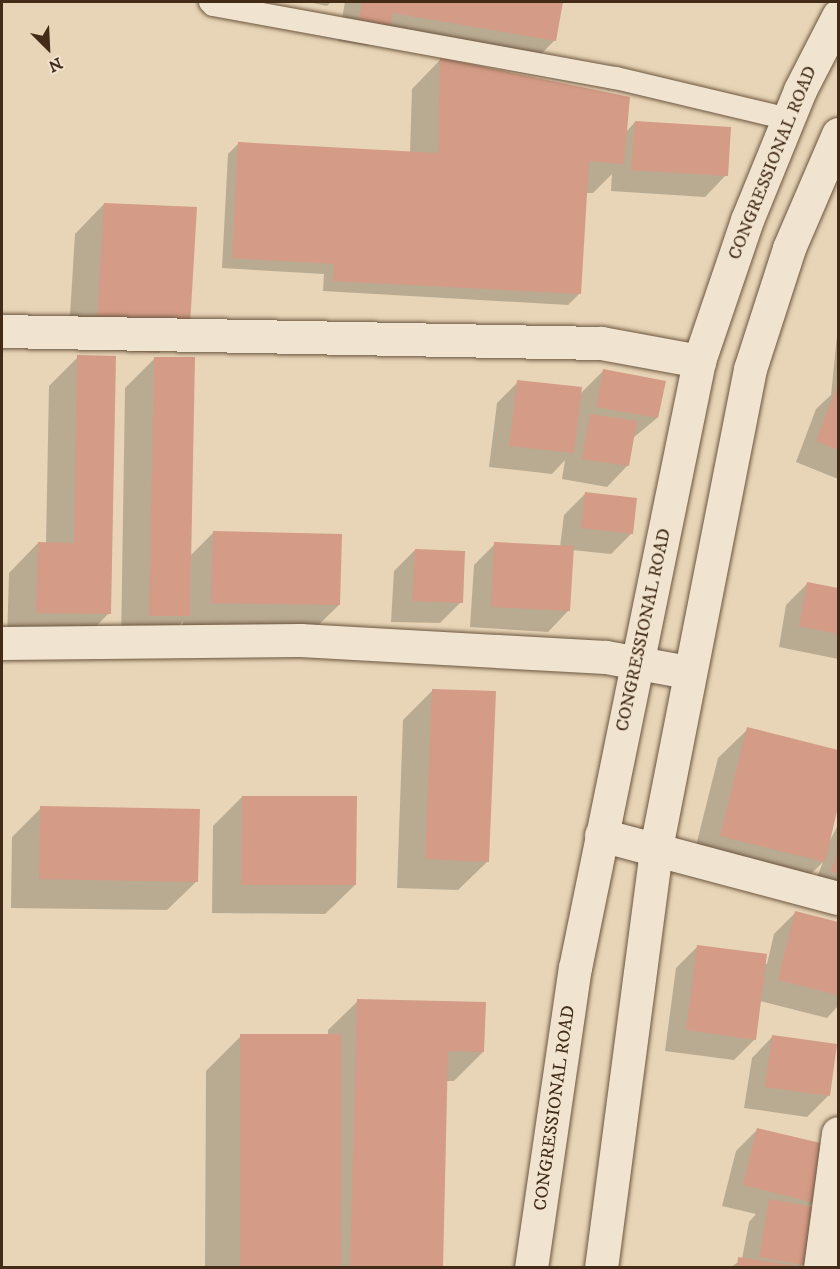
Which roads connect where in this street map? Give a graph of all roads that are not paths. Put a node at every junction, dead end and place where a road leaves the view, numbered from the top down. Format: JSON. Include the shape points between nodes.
{"nodes":[{"id":1,"x":210,"y":2,"type":"edge"},
{"id":2,"x":838,"y":16,"type":"edge"},
{"id":3,"x":788,"y":119,"type":"junction"},
{"id":4,"x":838,"y":134,"type":"edge"},
{"id":5,"x":2,"y":331,"type":"edge"},
{"id":6,"x":699,"y":361,"type":"junction"},
{"id":7,"x":2,"y":643,"type":"edge"},
{"id":8,"x":637,"y":663,"type":"junction"},
{"id":9,"x":688,"y":672,"type":"junction"},
{"id":10,"x":602,"y":835,"type":"junction"},
{"id":11,"x":656,"y":848,"type":"junction"},
{"id":12,"x":838,"y":898,"type":"edge"},
{"id":13,"x":838,"y":1133,"type":"edge"},
{"id":14,"x":832,"y":1234,"type":"edge"},
{"id":15,"x":531,"y":1268,"type":"edge"},
{"id":16,"x":601,"y":1268,"type":"edge"},
{"id":17,"x":819,"y":1268,"type":"edge"}],
"edges":[{"from":1,"to":3,"type":"lane","via":[[616,78]]},
{"from":2,"to":3,"type":"main road","name":"CONGRESSIONAL ROAD"},
{"from":3,"to":6,"type":"main road","name":"CONGRESSIONAL ROAD","via":[[747,220]]},
{"from":4,"to":9,"type":"main road","via":[[789,248],[750,369]]},
{"from":5,"to":6,"type":"main road","via":[[601,343]]},
{"from":6,"to":8,"type":"main road","name":"CONGRESSIONAL ROAD"},
{"from":7,"to":8,"type":"main road","via":[[300,640],[606,657]]},
{"from":8,"to":9,"type":"main road"},
{"from":8,"to":10,"type":"main road","name":"CONGRESSIONAL ROAD"},
{"from":9,"to":11,"type":"main road"},
{"from":10,"to":11,"type":"main road"},
{"from":10,"to":15,"type":"main road","name":"CONGRESSIONAL ROAD","via":[[575,968]]},
{"from":11,"to":12,"type":"main road"},
{"from":11,"to":16,"type":"main road"},
{"from":13,"to":14,"type":"main road"},
{"from":14,"to":17,"type":"main road"}]}
